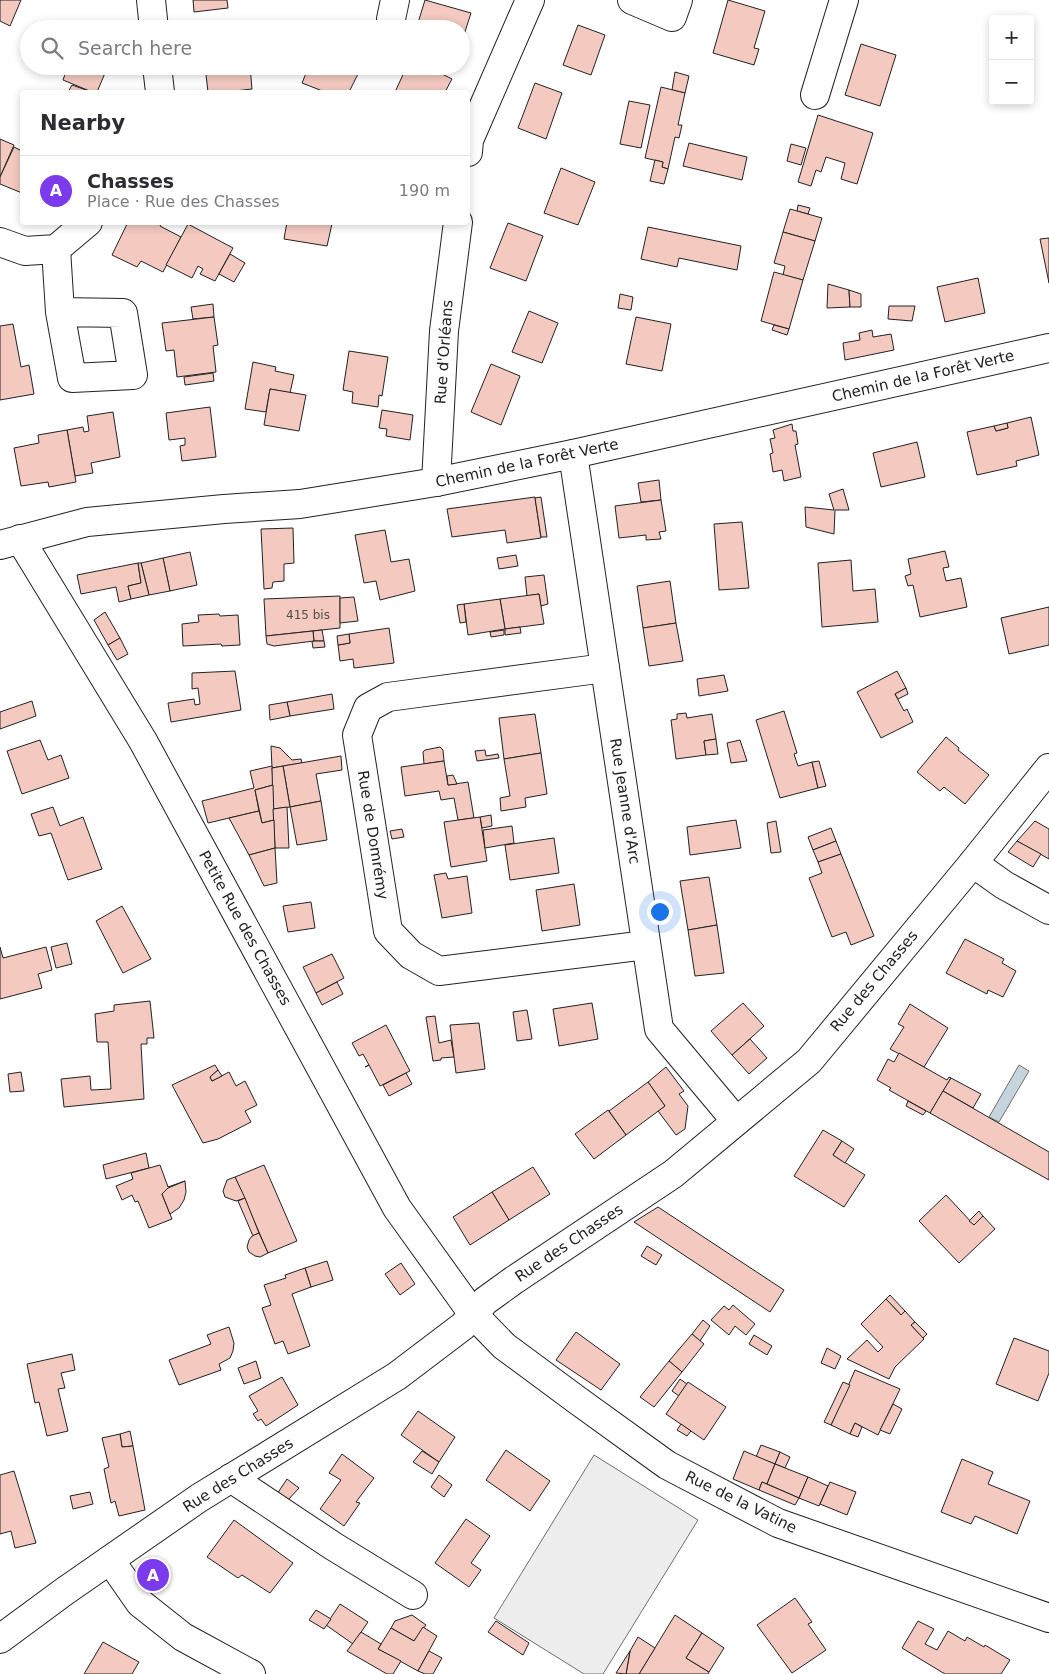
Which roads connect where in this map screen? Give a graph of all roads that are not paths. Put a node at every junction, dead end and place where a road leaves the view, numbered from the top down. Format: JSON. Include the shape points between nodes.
{"nodes":[{"id":1,"x":151,"y":0,"type":"edge"},
{"id":2,"x":530,"y":0,"type":"edge"},
{"id":3,"x":632,"y":0,"type":"edge"},
{"id":4,"x":678,"y":0,"type":"edge"},
{"id":5,"x":844,"y":0,"type":"edge"},
{"id":6,"x":153,"y":20,"type":"edge"},
{"id":7,"x":158,"y":75,"type":"edge"},
{"id":8,"x":160,"y":90,"type":"edge"},
{"id":9,"x":815,"y":95,"type":"dead end"},
{"id":10,"x":470,"y":138,"type":"edge"},
{"id":11,"x":84,"y":225,"type":"edge"},
{"id":12,"x":458,"y":225,"type":"edge"},
{"id":13,"x":0,"y":242,"type":"edge"},
{"id":14,"x":56,"y":249,"type":"junction"},
{"id":15,"x":60,"y":312,"type":"dead end"},
{"id":16,"x":1049,"y":348,"type":"edge"},
{"id":17,"x":573,"y":454,"type":"junction"},
{"id":18,"x":436,"y":482,"type":"junction"},
{"id":19,"x":10,"y":542,"type":"edge"},
{"id":20,"x":605,"y":668,"type":"junction"},
{"id":21,"x":1049,"y":768,"type":"edge"},
{"id":22,"x":973,"y":863,"type":"junction"},
{"id":23,"x":1049,"y":910,"type":"edge"},
{"id":24,"x":646,"y":944,"type":"junction"},
{"id":25,"x":736,"y":1121,"type":"junction"},
{"id":26,"x":473,"y":1314,"type":"junction"},
{"id":27,"x":231,"y":1478,"type":"junction"},
{"id":28,"x":110,"y":1560,"type":"junction"},
{"id":29,"x":413,"y":1595,"type":"dead end"},
{"id":30,"x":1049,"y":1618,"type":"edge"},
{"id":31,"x":0,"y":1639,"type":"edge"},
{"id":32,"x":251,"y":1674,"type":"edge"}],
"edges":[{"from":1,"to":6,"type":"street"},
{"from":2,"to":10,"type":"street"},
{"from":3,"to":4,"type":"street","via":[[672,17]]},
{"from":5,"to":9,"type":"street"},
{"from":7,"to":8,"type":"street"},
{"from":11,"to":14,"type":"street"},
{"from":12,"to":18,"type":"street","name":"Rue d'Orléans","via":[[444,330]]},
{"from":13,"to":14,"type":"street","via":[[25,251]]},
{"from":14,"to":15,"type":"street"},
{"from":16,"to":17,"type":"street","name":"Chemin de la Forêt Verte"},
{"from":17,"to":18,"type":"street","name":"Chemin de la Forêt Verte"},
{"from":17,"to":20,"type":"street","name":"Rue Jeanne d'Arc"},
{"from":18,"to":19,"type":"street","name":"Chemin de la Forêt Verte","via":[[300,504],[87,522]]},
{"from":19,"to":26,"type":"street","name":"Petite Rue des Chasses","via":[[143,741],[397,1208]]},
{"from":20,"to":24,"type":"street","name":"Rue Jeanne d'Arc"},
{"from":20,"to":24,"type":"street","name":"Rue de Domrémy","via":[[388,697],[368,708],[357,735],[388,932],[411,955],[439,971]]},
{"from":21,"to":22,"type":"street","name":"Rue des Chasses"},
{"from":22,"to":23,"type":"street"},
{"from":22,"to":25,"type":"street","name":"Rue des Chasses","via":[[809,1060]]},
{"from":24,"to":25,"type":"street","name":"Rue Jeanne d'Arc","via":[[659,1029]]},
{"from":25,"to":26,"type":"street","name":"Rue des Chasses","via":[[673,1174],[514,1280]]},
{"from":26,"to":27,"type":"street","name":"Rue des Chasses","via":[[463,1326],[397,1376]]},
{"from":26,"to":30,"type":"street","name":"Rue de la Vatine","via":[[504,1346],[667,1466],[778,1523]]},
{"from":27,"to":28,"type":"street","name":"Rue des Chasses"},
{"from":27,"to":29,"type":"street"},
{"from":28,"to":31,"type":"street","name":"Rue des Chasses"},
{"from":28,"to":32,"type":"street","via":[[140,1603],[183,1637]]}]}
